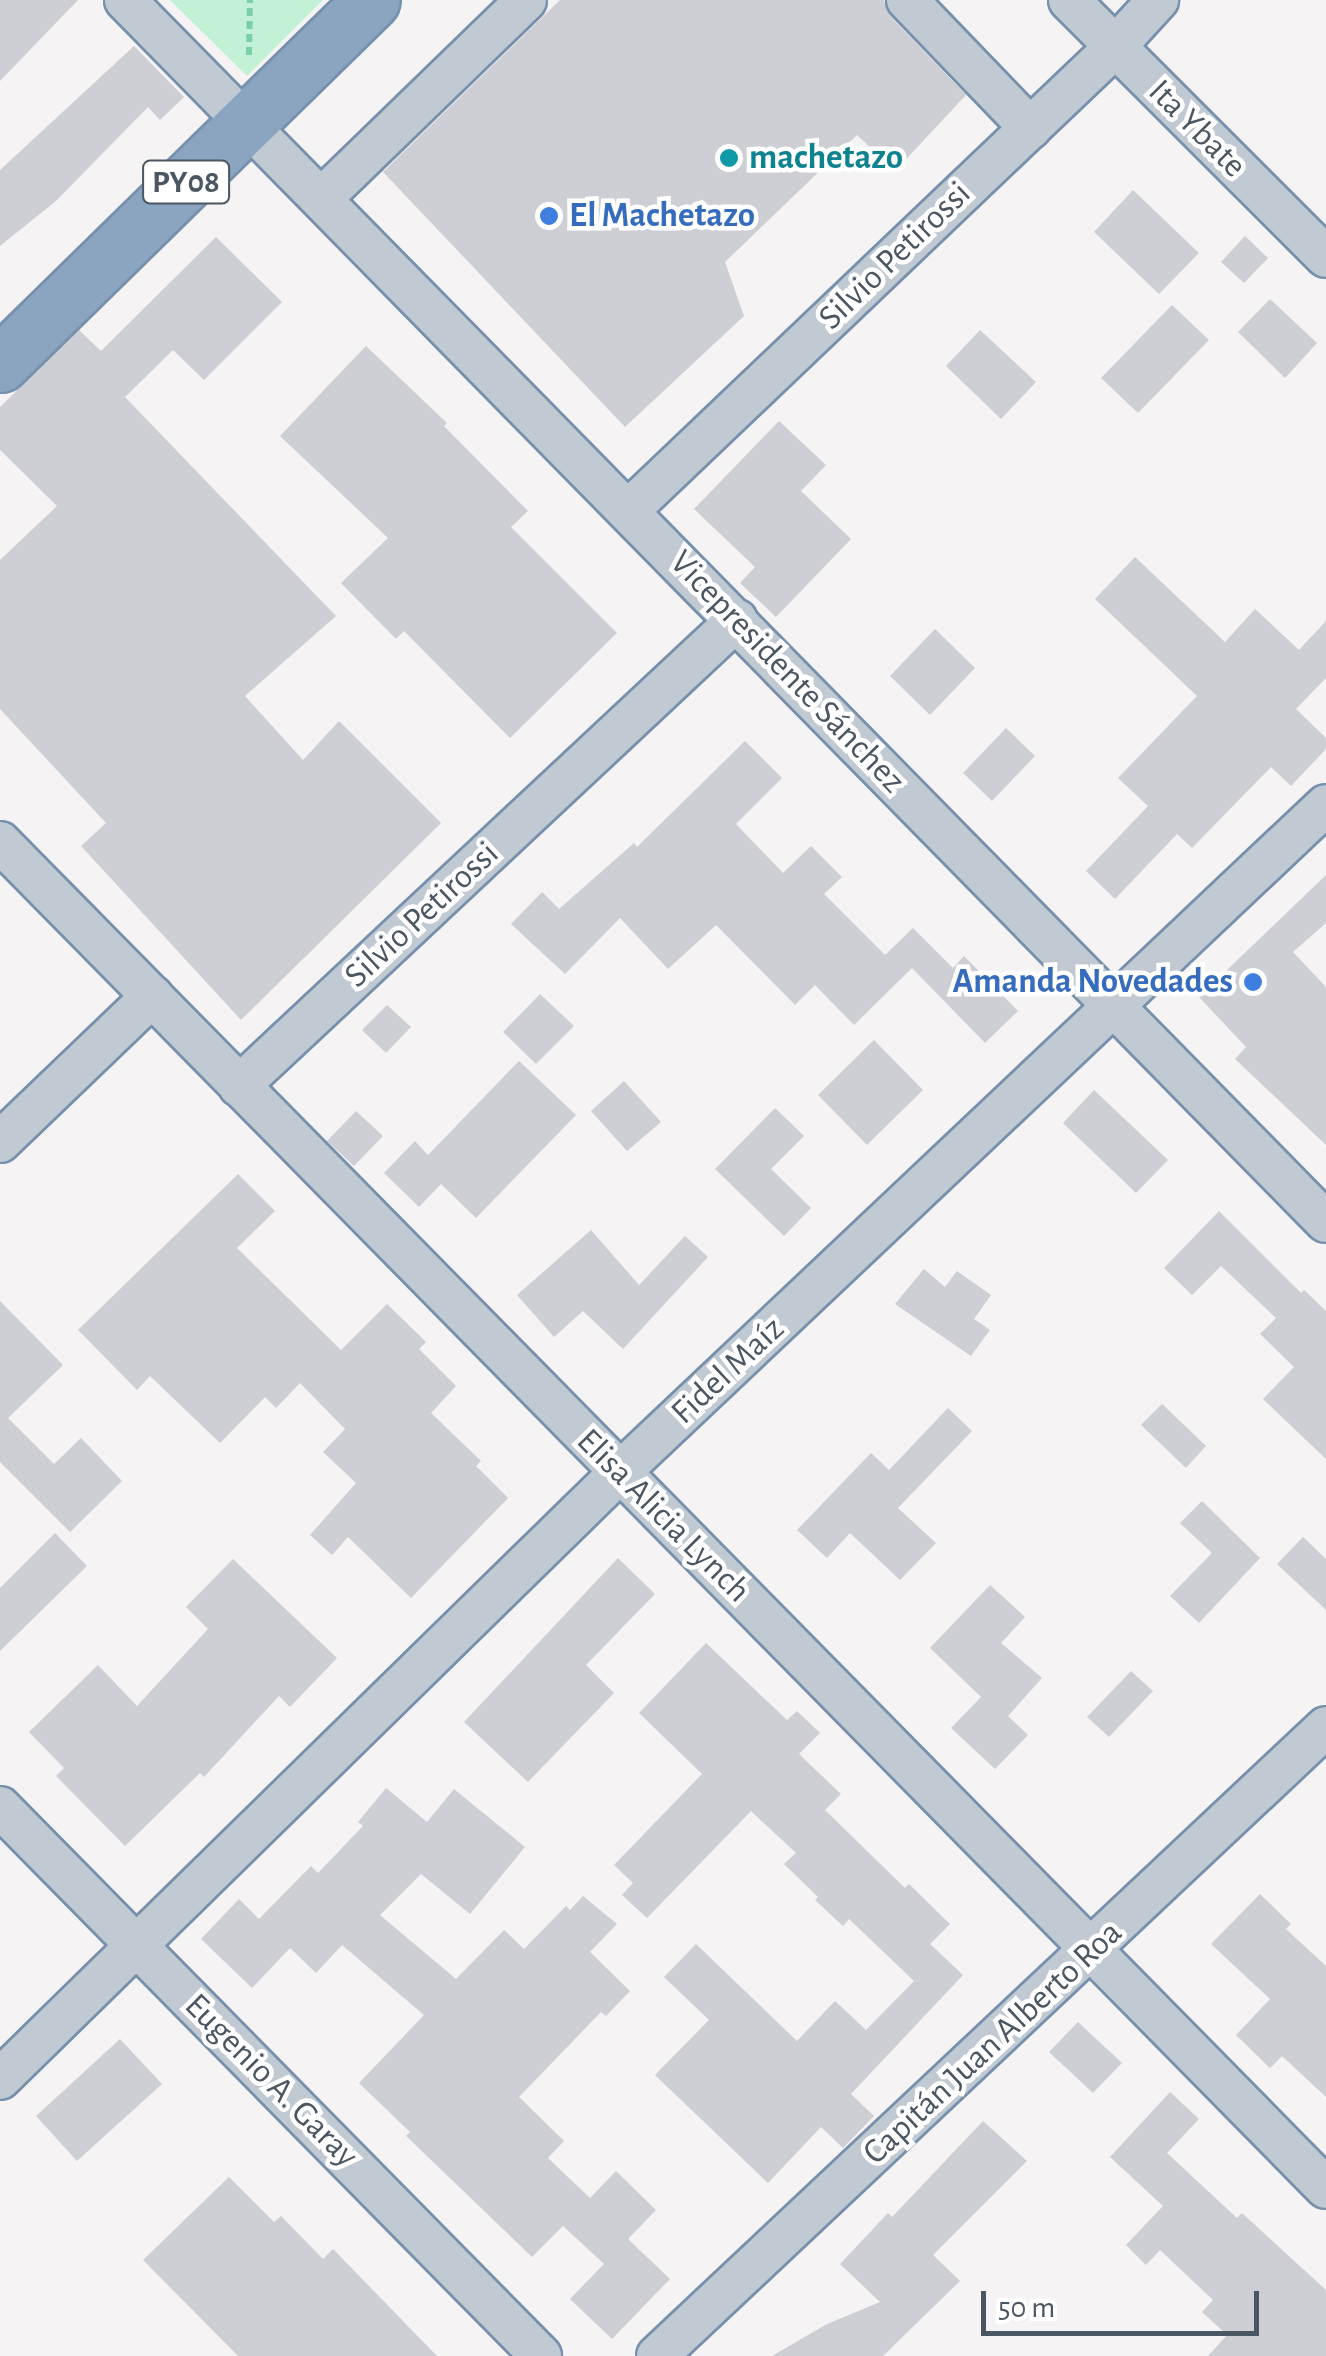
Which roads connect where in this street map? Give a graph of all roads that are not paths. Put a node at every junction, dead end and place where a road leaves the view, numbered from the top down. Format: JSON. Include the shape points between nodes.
{"nodes":[{"id":1,"x":125,"y":0,"type":"edge"},
{"id":2,"x":372,"y":0,"type":"edge"},
{"id":3,"x":526,"y":0,"type":"edge"},
{"id":4,"x":907,"y":0,"type":"edge"},
{"id":5,"x":1069,"y":0,"type":"edge"},
{"id":6,"x":1158,"y":0,"type":"edge"},
{"id":7,"x":1115,"y":47,"type":"junction"},
{"id":8,"x":248,"y":121,"type":"junction"},
{"id":9,"x":1030,"y":128,"type":"junction"},
{"id":10,"x":322,"y":198,"type":"junction"},
{"id":11,"x":1326,"y":256,"type":"edge"},
{"id":12,"x":0,"y":364,"type":"edge"},
{"id":13,"x":629,"y":510,"type":"junction"},
{"id":14,"x":736,"y":620,"type":"junction"},
{"id":15,"x":1326,"y":805,"type":"edge"},
{"id":16,"x":0,"y":842,"type":"edge"},
{"id":17,"x":152,"y":996,"type":"junction"},
{"id":18,"x":1116,"y":1006,"type":"junction"},
{"id":19,"x":240,"y":1086,"type":"junction"},
{"id":20,"x":0,"y":1142,"type":"edge"},
{"id":21,"x":1326,"y":1222,"type":"edge"},
{"id":22,"x":620,"y":1472,"type":"junction"},
{"id":23,"x":1326,"y":1727,"type":"edge"},
{"id":24,"x":0,"y":1807,"type":"edge"},
{"id":25,"x":136,"y":1945,"type":"junction"},
{"id":26,"x":1092,"y":1951,"type":"junction"},
{"id":27,"x":0,"y":2079,"type":"edge"},
{"id":28,"x":1326,"y":2188,"type":"edge"},
{"id":29,"x":541,"y":2356,"type":"edge"},
{"id":30,"x":656,"y":2356,"type":"edge"}],
"edges":[{"from":1,"to":8,"type":"street","name":"Vicepresidente Sánchez"},
{"from":2,"to":8,"type":"highway","number":"PY08"},
{"from":3,"to":10,"type":"street"},
{"from":4,"to":9,"type":"street"},
{"from":5,"to":7,"type":"street","name":"Ita Ybate"},
{"from":6,"to":7,"type":"street","name":"Silvio Petirossi"},
{"from":7,"to":9,"type":"street","name":"Silvio Petirossi"},
{"from":7,"to":11,"type":"street","name":"Ita Ybate"},
{"from":8,"to":10,"type":"street","name":"Vicepresidente Sánchez"},
{"from":8,"to":12,"type":"highway","number":"PY08"},
{"from":9,"to":13,"type":"street","name":"Silvio Petirossi"},
{"from":10,"to":13,"type":"street","name":"Vicepresidente Sánchez"},
{"from":13,"to":14,"type":"street","name":"Vicepresidente Sánchez"},
{"from":14,"to":18,"type":"street","name":"Vicepresidente Sánchez"},
{"from":14,"to":19,"type":"street","name":"Silvio Petirossi"},
{"from":15,"to":18,"type":"street","name":"Fidel Maíz"},
{"from":16,"to":17,"type":"street","name":"Elisa Alicia Lynch"},
{"from":17,"to":19,"type":"street","name":"Elisa Alicia Lynch"},
{"from":17,"to":20,"type":"street"},
{"from":18,"to":21,"type":"street","name":"Vicepresidente Sánchez"},
{"from":18,"to":22,"type":"street","name":"Fidel Maíz"},
{"from":19,"to":22,"type":"street","name":"Elisa Alicia Lynch"},
{"from":22,"to":25,"type":"street","name":"Fidel Maíz"},
{"from":22,"to":26,"type":"street","name":"Elisa Alicia Lynch"},
{"from":23,"to":26,"type":"street","name":"Capitán Juan Alberto Roa"},
{"from":24,"to":25,"type":"street","name":"Eugenio A. Garay"},
{"from":25,"to":27,"type":"street","name":"Fidel Maíz"},
{"from":25,"to":29,"type":"street","name":"Eugenio A. Garay"},
{"from":26,"to":28,"type":"street","name":"Elisa Alicia Lynch"},
{"from":26,"to":30,"type":"street","name":"Capitán Juan Alberto Roa"}]}
